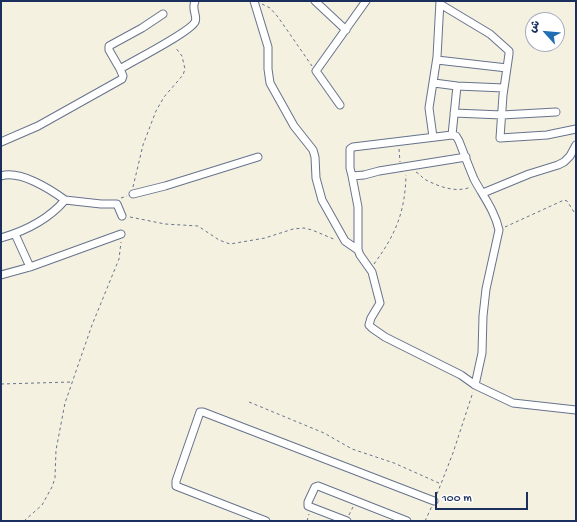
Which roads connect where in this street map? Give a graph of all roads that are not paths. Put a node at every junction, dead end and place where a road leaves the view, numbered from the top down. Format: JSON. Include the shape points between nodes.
{"nodes":[{"id":1,"x":195,"y":1,"type":"edge"},
{"id":2,"x":315,"y":1,"type":"edge"},
{"id":3,"x":366,"y":1,"type":"edge"},
{"id":4,"x":257,"y":2,"type":"edge"},
{"id":5,"x":440,"y":3,"type":"edge"},
{"id":6,"x":162,"y":14,"type":"dead end"},
{"id":7,"x":346,"y":30,"type":"junction"},
{"id":8,"x":437,"y":60,"type":"junction"},
{"id":9,"x":507,"y":68,"type":"junction"},
{"id":10,"x":120,"y":69,"type":"junction"},
{"id":11,"x":434,"y":83,"type":"junction"},
{"id":12,"x":457,"y":86,"type":"junction"},
{"id":13,"x":504,"y":88,"type":"junction"},
{"id":14,"x":340,"y":105,"type":"dead end"},
{"id":15,"x":556,"y":112,"type":"dead end"},
{"id":16,"x":454,"y":113,"type":"junction"},
{"id":17,"x":502,"y":115,"type":"junction"},
{"id":18,"x":576,"y":129,"type":"edge"},
{"id":19,"x":452,"y":135,"type":"junction"},
{"id":20,"x":433,"y":137,"type":"junction"},
{"id":21,"x":1,"y":142,"type":"edge"},
{"id":22,"x":576,"y":145,"type":"edge"},
{"id":23,"x":258,"y":157,"type":"dead end"},
{"id":24,"x":466,"y":157,"type":"junction"},
{"id":25,"x":1,"y":176,"type":"edge"},
{"id":26,"x":352,"y":176,"type":"junction"},
{"id":27,"x":483,"y":193,"type":"junction"},
{"id":28,"x":133,"y":194,"type":"road end"},
{"id":29,"x":65,"y":200,"type":"junction"},
{"id":30,"x":122,"y":216,"type":"road end"},
{"id":31,"x":15,"y":234,"type":"junction"},
{"id":32,"x":121,"y":234,"type":"road end"},
{"id":33,"x":1,"y":238,"type":"edge"},
{"id":34,"x":358,"y":250,"type":"junction"},
{"id":35,"x":30,"y":267,"type":"junction"},
{"id":36,"x":1,"y":275,"type":"edge"},
{"id":37,"x":475,"y":386,"type":"junction"},
{"id":38,"x":576,"y":410,"type":"edge"},
{"id":39,"x":434,"y":501,"type":"road end"},
{"id":40,"x":266,"y":521,"type":"edge"},
{"id":41,"x":347,"y":521,"type":"edge"},
{"id":42,"x":406,"y":521,"type":"edge"}],
"edges":[{"from":1,"to":10,"type":"street","via":[[194,24]]},
{"from":2,"to":7,"type":"street"},
{"from":3,"to":7,"type":"street"},
{"from":4,"to":34,"type":"street","via":[[267,43],[270,82],[294,126],[313,150],[320,195],[345,241]]},
{"from":5,"to":8,"type":"street"},
{"from":5,"to":9,"type":"street","via":[[490,34],[503,46],[510,54]]},
{"from":6,"to":10,"type":"street","via":[[109,46]]},
{"from":7,"to":14,"type":"street","via":[[316,71]]},
{"from":8,"to":9,"type":"street"},
{"from":8,"to":11,"type":"street"},
{"from":9,"to":13,"type":"street"},
{"from":10,"to":21,"type":"street","via":[[123,78],[114,84],[38,126]]},
{"from":11,"to":12,"type":"street"},
{"from":11,"to":20,"type":"street","via":[[429,108]]},
{"from":12,"to":13,"type":"street"},
{"from":12,"to":16,"type":"street"},
{"from":13,"to":17,"type":"street"},
{"from":15,"to":17,"type":"street"},
{"from":16,"to":17,"type":"street"},
{"from":16,"to":19,"type":"street"},
{"from":17,"to":18,"type":"street","via":[[501,139]]},
{"from":19,"to":20,"type":"street"},
{"from":19,"to":24,"type":"street","via":[[456,136]]},
{"from":20,"to":26,"type":"street","via":[[351,148]]},
{"from":22,"to":27,"type":"street","via":[[564,162]]},
{"from":23,"to":28,"type":"street"},
{"from":24,"to":26,"type":"street"},
{"from":24,"to":27,"type":"street"},
{"from":25,"to":29,"type":"street","via":[[23,178],[46,187]]},
{"from":26,"to":34,"type":"street","via":[[358,207]]},
{"from":27,"to":37,"type":"street","via":[[499,230],[486,289],[482,353]]},
{"from":29,"to":30,"type":"street","via":[[117,204]]},
{"from":29,"to":31,"type":"street","via":[[44,218]]},
{"from":31,"to":33,"type":"street"},
{"from":31,"to":35,"type":"street"},
{"from":32,"to":35,"type":"street"},
{"from":34,"to":37,"type":"street","via":[[375,280],[380,303],[369,322],[372,328],[461,375]]},
{"from":35,"to":36,"type":"street"},
{"from":37,"to":38,"type":"street","via":[[513,403]]},
{"from":39,"to":40,"type":"street","via":[[200,412],[176,486]]},
{"from":41,"to":42,"type":"street","via":[[308,506],[316,486]]}]}
